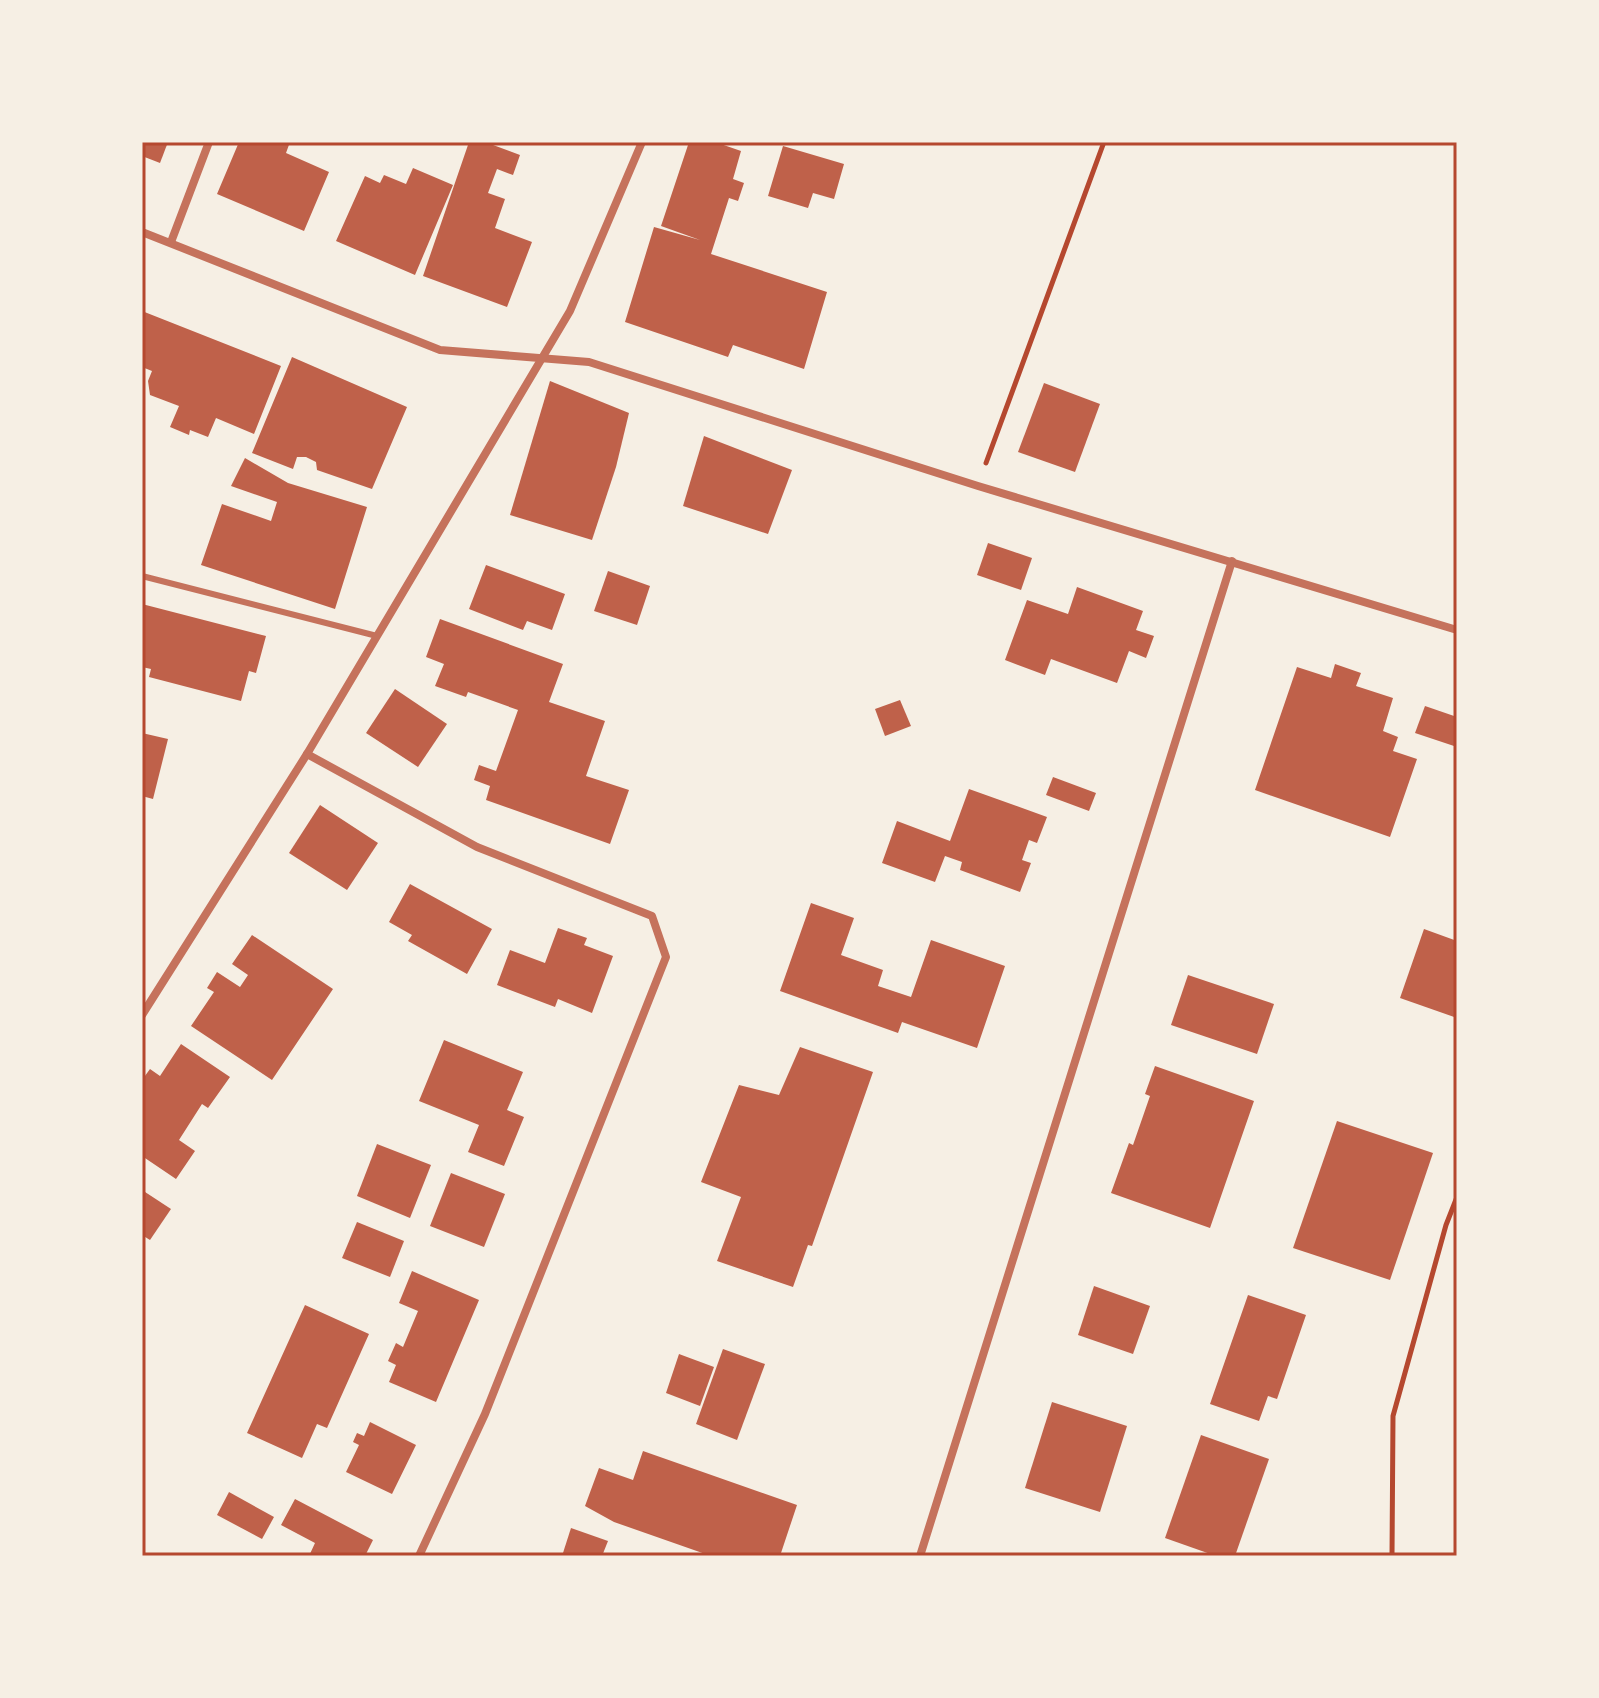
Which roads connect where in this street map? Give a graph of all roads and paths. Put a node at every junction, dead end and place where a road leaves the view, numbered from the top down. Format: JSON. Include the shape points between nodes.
{"nodes":[{"id":1,"x":209,"y":142,"type":"edge"},
{"id":2,"x":642,"y":142,"type":"edge"},
{"id":3,"x":1104,"y":142,"type":"edge"},
{"id":4,"x":142,"y":232,"type":"edge"},
{"id":5,"x":171,"y":242,"type":"junction"},
{"id":6,"x":541,"y":359,"type":"junction"},
{"id":7,"x":978,"y":486,"type":"junction"},
{"id":8,"x":1232,"y":561,"type":"junction"},
{"id":9,"x":142,"y":576,"type":"edge"},
{"id":10,"x":1457,"y":630,"type":"edge"},
{"id":11,"x":377,"y":636,"type":"junction"},
{"id":12,"x":307,"y":754,"type":"junction"},
{"id":13,"x":142,"y":1015,"type":"edge"},
{"id":14,"x":1457,"y":1197,"type":"edge"},
{"id":15,"x":419,"y":1556,"type":"edge"},
{"id":16,"x":920,"y":1556,"type":"edge"},
{"id":17,"x":1392,"y":1556,"type":"edge"}],
"edges":[{"from":1,"to":5,"type":"street"},
{"from":2,"to":6,"type":"street","via":[[570,311]]},
{"from":3,"to":7,"type":"path"},
{"from":4,"to":5,"type":"street"},
{"from":5,"to":6,"type":"street","via":[[440,350]]},
{"from":6,"to":7,"type":"street","via":[[589,362]]},
{"from":6,"to":11,"type":"street"},
{"from":7,"to":8,"type":"street"},
{"from":8,"to":10,"type":"street"},
{"from":8,"to":16,"type":"street"},
{"from":9,"to":11,"type":"lane"},
{"from":11,"to":12,"type":"street"},
{"from":12,"to":13,"type":"street"},
{"from":12,"to":15,"type":"street","via":[[477,847],[652,916],[666,957],[485,1414]]},
{"from":14,"to":17,"type":"path","via":[[1393,1416]]}]}
